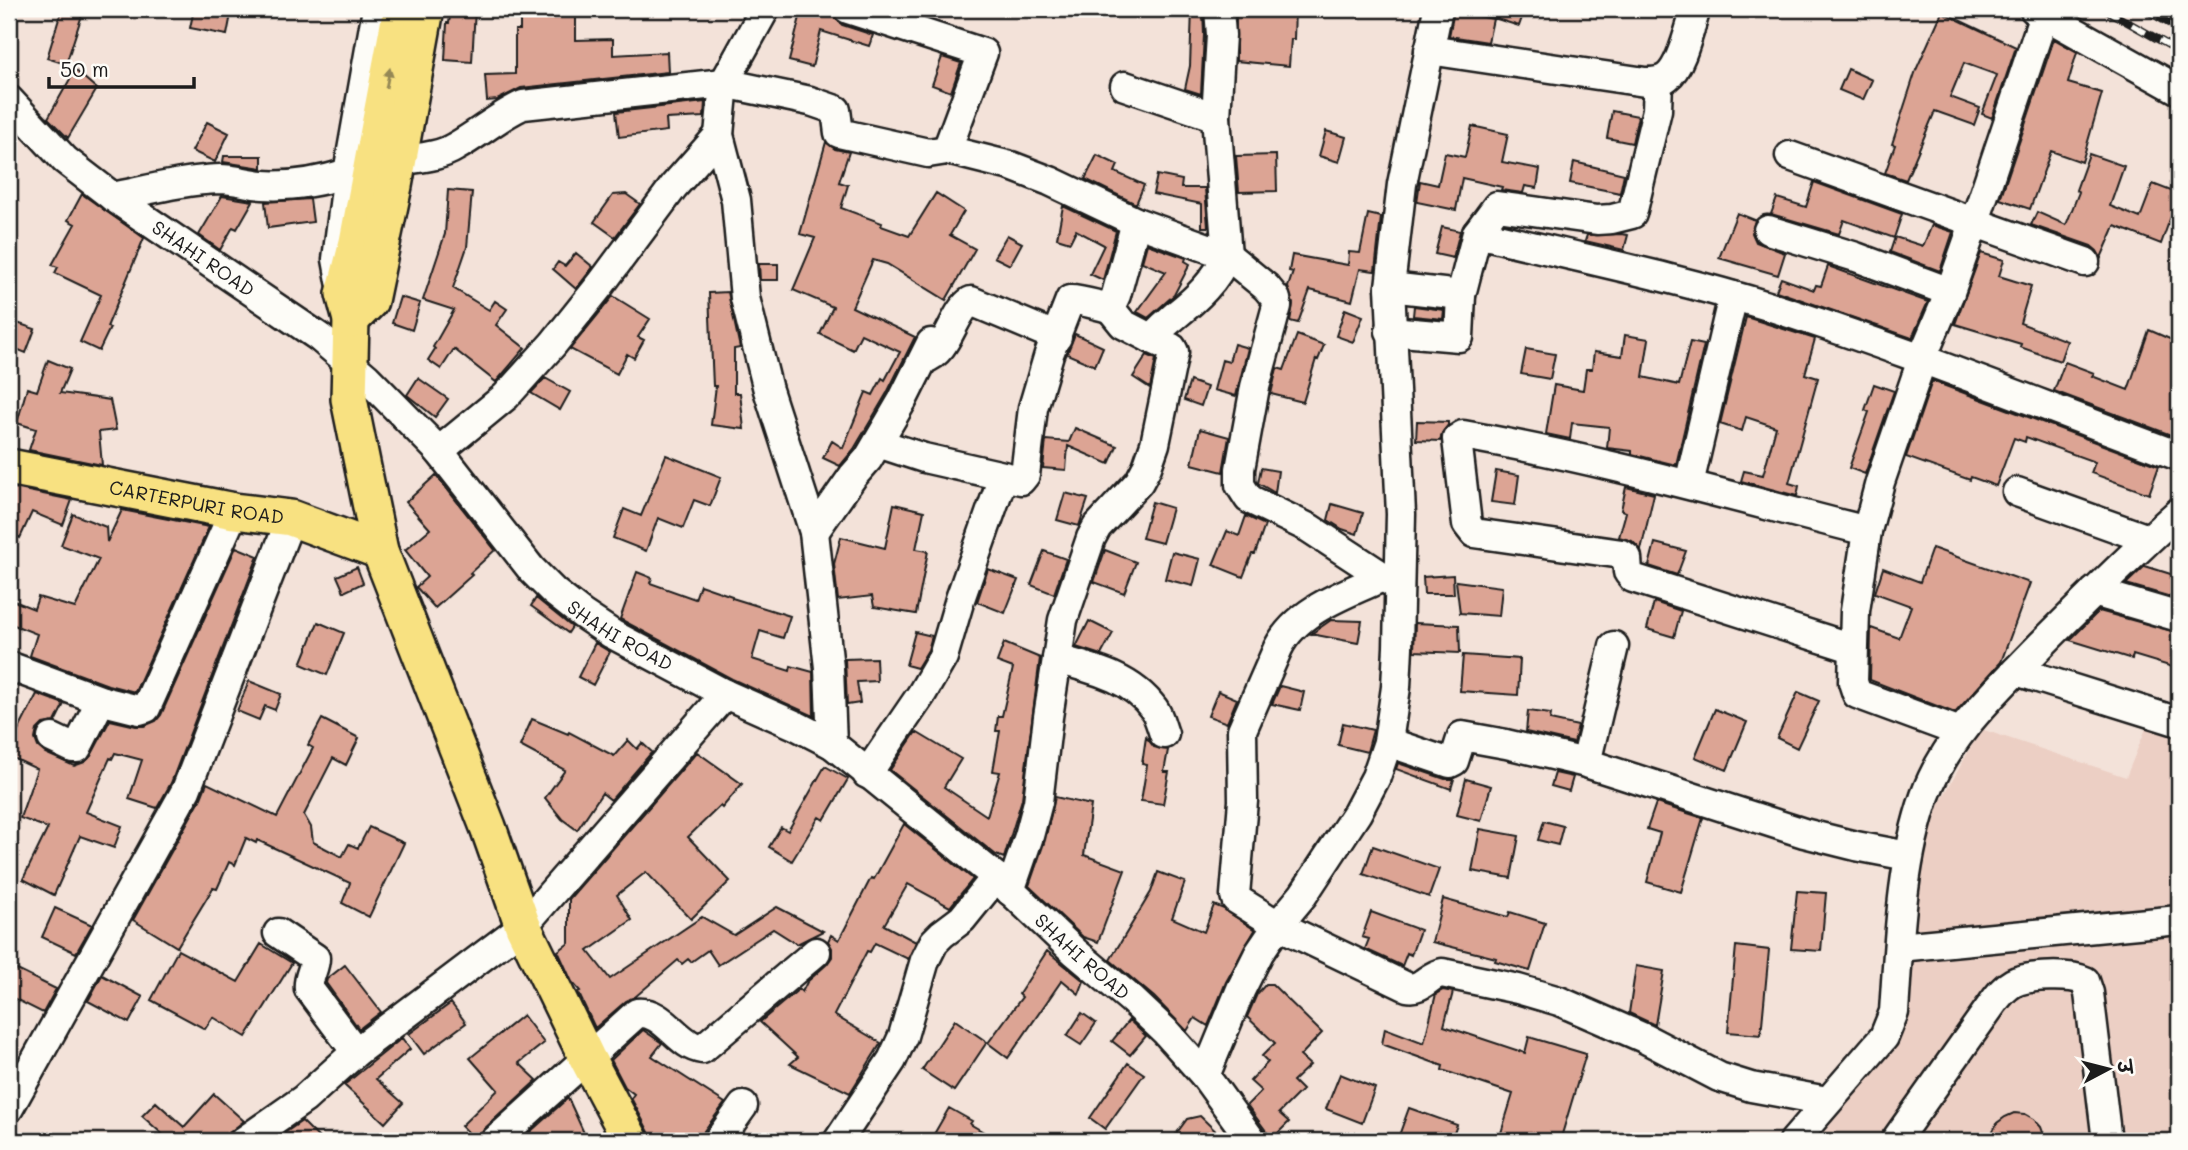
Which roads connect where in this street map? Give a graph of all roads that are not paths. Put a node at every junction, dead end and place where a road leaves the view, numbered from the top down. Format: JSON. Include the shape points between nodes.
{"nodes":[{"id":1,"x":377,"y":9,"type":"edge"},
{"id":2,"x":401,"y":9,"type":"edge"},
{"id":3,"x":426,"y":9,"type":"edge"},
{"id":4,"x":442,"y":9,"type":"edge"},
{"id":5,"x":765,"y":9,"type":"edge"},
{"id":6,"x":848,"y":9,"type":"edge"},
{"id":7,"x":1219,"y":9,"type":"edge"},
{"id":8,"x":1438,"y":9,"type":"edge"},
{"id":9,"x":1696,"y":9,"type":"edge"},
{"id":10,"x":2039,"y":12,"type":"edge"},
{"id":11,"x":1429,"y":50,"type":"junction"},
{"id":12,"x":1658,"y":82,"type":"junction"},
{"id":13,"x":724,"y":83,"type":"junction"},
{"id":14,"x":1125,"y":86,"type":"dead end"},
{"id":15,"x":2179,"y":90,"type":"edge"},
{"id":16,"x":9,"y":100,"type":"edge"},
{"id":17,"x":1216,"y":117,"type":"junction"},
{"id":18,"x":719,"y":135,"type":"junction"},
{"id":19,"x":947,"y":150,"type":"junction"},
{"id":20,"x":1790,"y":156,"type":"dead end"},
{"id":21,"x":411,"y":159,"type":"junction"},
{"id":22,"x":348,"y":173,"type":"junction"},
{"id":23,"x":113,"y":197,"type":"junction"},
{"id":24,"x":1136,"y":222,"type":"junction"},
{"id":25,"x":1974,"y":224,"type":"junction"},
{"id":26,"x":1768,"y":230,"type":"dead end"},
{"id":27,"x":1477,"y":233,"type":"junction"},
{"id":28,"x":368,"y":247,"type":"junction"},
{"id":29,"x":1227,"y":255,"type":"junction"},
{"id":30,"x":2084,"y":262,"type":"dead end"},
{"id":31,"x":1390,"y":286,"type":"junction"},
{"id":32,"x":1950,"y":292,"type":"junction"},
{"id":33,"x":1461,"y":295,"type":"junction"},
{"id":34,"x":1733,"y":296,"type":"junction"},
{"id":35,"x":355,"y":305,"type":"junction"},
{"id":36,"x":1110,"y":308,"type":"junction"},
{"id":37,"x":1390,"y":331,"type":"junction"},
{"id":38,"x":1058,"y":337,"type":"junction"},
{"id":39,"x":1152,"y":339,"type":"junction"},
{"id":40,"x":1923,"y":358,"type":"junction"},
{"id":41,"x":350,"y":362,"type":"junction"},
{"id":42,"x":878,"y":443,"type":"junction"},
{"id":43,"x":439,"y":452,"type":"junction"},
{"id":44,"x":2179,"y":456,"type":"edge"},
{"id":45,"x":9,"y":467,"type":"edge"},
{"id":46,"x":1003,"y":477,"type":"junction"},
{"id":47,"x":1689,"y":484,"type":"junction"},
{"id":48,"x":2017,"y":492,"type":"dead end"},
{"id":49,"x":234,"y":511,"type":"junction"},
{"id":50,"x":2179,"y":512,"type":"edge"},
{"id":51,"x":291,"y":518,"type":"junction"},
{"id":52,"x":1867,"y":531,"type":"junction"},
{"id":53,"x":814,"y":533,"type":"junction"},
{"id":54,"x":2148,"y":539,"type":"junction"},
{"id":55,"x":380,"y":551,"type":"junction"},
{"id":56,"x":1391,"y":582,"type":"junction"},
{"id":57,"x":2094,"y":592,"type":"junction"},
{"id":58,"x":2179,"y":617,"type":"edge"},
{"id":59,"x":1614,"y":646,"type":"dead end"},
{"id":60,"x":1852,"y":648,"type":"junction"},
{"id":61,"x":1058,"y":659,"type":"junction"},
{"id":62,"x":9,"y":666,"type":"edge"},
{"id":63,"x":2016,"y":671,"type":"junction"},
{"id":64,"x":725,"y":694,"type":"junction"},
{"id":65,"x":103,"y":701,"type":"junction"},
{"id":66,"x":2179,"y":722,"type":"edge"},
{"id":67,"x":1960,"y":732,"type":"junction"},
{"id":68,"x":1164,"y":734,"type":"dead end"},
{"id":69,"x":52,"y":738,"type":"dead end"},
{"id":70,"x":1388,"y":742,"type":"junction"},
{"id":71,"x":832,"y":744,"type":"junction"},
{"id":72,"x":1586,"y":763,"type":"junction"},
{"id":73,"x":867,"y":774,"type":"junction"},
{"id":74,"x":1908,"y":856,"type":"junction"},
{"id":75,"x":1003,"y":884,"type":"junction"},
{"id":76,"x":2179,"y":920,"type":"edge"},
{"id":77,"x":1278,"y":925,"type":"junction"},
{"id":78,"x":523,"y":926,"type":"junction"},
{"id":79,"x":278,"y":933,"type":"dead end"},
{"id":80,"x":1899,"y":947,"type":"junction"},
{"id":81,"x":816,"y":953,"type":"dead end"},
{"id":82,"x":356,"y":1052,"type":"junction"},
{"id":83,"x":587,"y":1058,"type":"junction"},
{"id":84,"x":1205,"y":1076,"type":"junction"},
{"id":85,"x":1827,"y":1101,"type":"junction"},
{"id":86,"x":743,"y":1106,"type":"dead end"},
{"id":87,"x":9,"y":1108,"type":"edge"},
{"id":88,"x":244,"y":1141,"type":"edge"},
{"id":89,"x":495,"y":1141,"type":"edge"},
{"id":90,"x":631,"y":1141,"type":"edge"},
{"id":91,"x":718,"y":1141,"type":"edge"},
{"id":92,"x":838,"y":1141,"type":"edge"},
{"id":93,"x":1252,"y":1141,"type":"edge"},
{"id":94,"x":1794,"y":1141,"type":"edge"},
{"id":95,"x":1895,"y":1141,"type":"edge"},
{"id":96,"x":2108,"y":1141,"type":"edge"}],
"edges":[{"from":1,"to":22,"type":"street"},
{"from":28,"to":2,"type":"main road","one_way":true},
{"from":3,"to":28,"type":"main road","via":[[394,186]]},
{"from":4,"to":21,"type":"street"},
{"from":5,"to":13,"type":"street"},
{"from":6,"to":19,"type":"street","via":[[983,53]]},
{"from":7,"to":17,"type":"street"},
{"from":8,"to":11,"type":"street"},
{"from":9,"to":12,"type":"street","via":[[1676,67]]},
{"from":10,"to":15,"type":"street"},
{"from":10,"to":25,"type":"street"},
{"from":11,"to":12,"type":"street"},
{"from":11,"to":31,"type":"street","via":[[1402,184]]},
{"from":12,"to":27,"type":"street","via":[[1657,110],[1632,214],[1597,220],[1497,206]]},
{"from":13,"to":18,"type":"street"},
{"from":13,"to":19,"type":"street","via":[[836,110],[839,133],[928,153]]},
{"from":13,"to":21,"type":"street","via":[[523,105],[454,148]]},
{"from":14,"to":17,"type":"street"},
{"from":16,"to":23,"type":"street","name":"SHAHI ROAD","via":[[65,160]]},
{"from":17,"to":29,"type":"street"},
{"from":18,"to":43,"type":"street","via":[[674,186],[553,344],[506,396]]},
{"from":18,"to":53,"type":"street","via":[[736,200],[745,298],[771,401]]},
{"from":19,"to":24,"type":"street","via":[[1011,166]]},
{"from":20,"to":25,"type":"street"},
{"from":21,"to":35,"type":"street","via":[[383,288]]},
{"from":22,"to":23,"type":"street","via":[[290,187],[215,180]]},
{"from":22,"to":35,"type":"street","via":[[337,259]]},
{"from":23,"to":41,"type":"street","name":"SHAHI ROAD"},
{"from":24,"to":29,"type":"street"},
{"from":24,"to":36,"type":"street"},
{"from":25,"to":30,"type":"street"},
{"from":25,"to":32,"type":"street"},
{"from":26,"to":32,"type":"street"},
{"from":27,"to":33,"type":"street"},
{"from":27,"to":34,"type":"street"},
{"from":28,"to":35,"type":"main road"},
{"from":29,"to":39,"type":"street","via":[[1206,289]]},
{"from":29,"to":56,"type":"street","via":[[1266,287],[1277,306],[1243,455],[1240,485],[1244,493],[1309,528]]},
{"from":31,"to":33,"type":"street"},
{"from":31,"to":37,"type":"street"},
{"from":32,"to":40,"type":"street"},
{"from":33,"to":37,"type":"street","via":[[1459,337]]},
{"from":34,"to":40,"type":"street"},
{"from":34,"to":47,"type":"street"},
{"from":35,"to":41,"type":"main road"},
{"from":36,"to":38,"type":"street","via":[[1070,300]]},
{"from":36,"to":39,"type":"street","via":[[1123,324]]},
{"from":37,"to":56,"type":"street","via":[[1401,514]]},
{"from":38,"to":42,"type":"street","via":[[971,301],[933,356],[928,351]]},
{"from":38,"to":46,"type":"street","via":[[1032,408],[1025,475],[1021,480]]},
{"from":39,"to":61,"type":"street","via":[[1174,352],[1155,444],[1139,482],[1091,538],[1063,620]]},
{"from":40,"to":44,"type":"street"},
{"from":40,"to":52,"type":"street"},
{"from":41,"to":43,"type":"street","name":"SHAHI ROAD"},
{"from":41,"to":55,"type":"main road","via":[[349,399]]},
{"from":42,"to":46,"type":"street"},
{"from":42,"to":53,"type":"street"},
{"from":43,"to":64,"type":"street","name":"SHAHI ROAD","via":[[554,592],[612,634]]},
{"from":45,"to":49,"type":"main road","name":"CARTERPURI ROAD"},
{"from":46,"to":73,"type":"street","via":[[943,657]]},
{"from":47,"to":52,"type":"street"},
{"from":47,"to":60,"type":"street","via":[[1513,444],[1463,435],[1457,439],[1467,524],[1474,533],[1622,554],[1633,579]]},
{"from":48,"to":54,"type":"street"},
{"from":49,"to":51,"type":"main road","name":"CARTERPURI ROAD"},
{"from":49,"to":65,"type":"street","via":[[148,705],[139,710]]},
{"from":50,"to":54,"type":"street"},
{"from":51,"to":55,"type":"main road","name":"CARTERPURI ROAD"},
{"from":51,"to":87,"type":"street","via":[[186,790]]},
{"from":52,"to":60,"type":"street"},
{"from":53,"to":71,"type":"street"},
{"from":54,"to":57,"type":"street"},
{"from":55,"to":78,"type":"main road"},
{"from":56,"to":70,"type":"street","via":[[1396,687]]},
{"from":56,"to":77,"type":"street","via":[[1342,596],[1294,624],[1284,635],[1245,723],[1235,895],[1240,903]]},
{"from":57,"to":58,"type":"street"},
{"from":57,"to":63,"type":"street"},
{"from":59,"to":72,"type":"street"},
{"from":60,"to":67,"type":"street","via":[[1857,694]]},
{"from":61,"to":68,"type":"street","via":[[1123,682],[1155,710]]},
{"from":61,"to":75,"type":"street","via":[[1038,802],[1029,836]]},
{"from":62,"to":65,"type":"street"},
{"from":63,"to":66,"type":"street"},
{"from":63,"to":67,"type":"street"},
{"from":64,"to":71,"type":"street","name":"SHAHI ROAD"},
{"from":64,"to":78,"type":"street"},
{"from":65,"to":69,"type":"street","via":[[77,748]]},
{"from":67,"to":74,"type":"street","via":[[1926,793]]},
{"from":70,"to":72,"type":"street","via":[[1450,763],[1462,736],[1468,736]]},
{"from":70,"to":77,"type":"street","via":[[1357,813]]},
{"from":71,"to":73,"type":"street","name":"SHAHI ROAD"},
{"from":72,"to":74,"type":"street","via":[[1804,833]]},
{"from":73,"to":75,"type":"street","name":"SHAHI ROAD"},
{"from":74,"to":80,"type":"street"},
{"from":75,"to":84,"type":"street","name":"SHAHI ROAD","via":[[1165,1031]]},
{"from":75,"to":92,"type":"street","via":[[934,942],[892,1060]]},
{"from":76,"to":80,"type":"street"},
{"from":77,"to":84,"type":"street","via":[[1241,989]]},
{"from":77,"to":85,"type":"street","via":[[1408,987],[1420,987],[1442,973],[1518,989],[1601,1018],[1719,1077]]},
{"from":78,"to":82,"type":"street"},
{"from":78,"to":83,"type":"main road"},
{"from":79,"to":82,"type":"street","via":[[315,958],[309,989]]},
{"from":80,"to":85,"type":"street","via":[[1890,1026]]},
{"from":81,"to":83,"type":"street","via":[[707,1047],[694,1047],[644,1012],[631,1017]]},
{"from":82,"to":88,"type":"street","via":[[304,1099]]},
{"from":83,"to":89,"type":"street"},
{"from":83,"to":90,"type":"main road"},
{"from":84,"to":93,"type":"street","name":"SHAHI ROAD"},
{"from":85,"to":94,"type":"street"},
{"from":86,"to":91,"type":"street"},
{"from":95,"to":96,"type":"street","via":[[2006,988],[2016,981],[2069,976],[2085,981],[2089,993]]}]}
